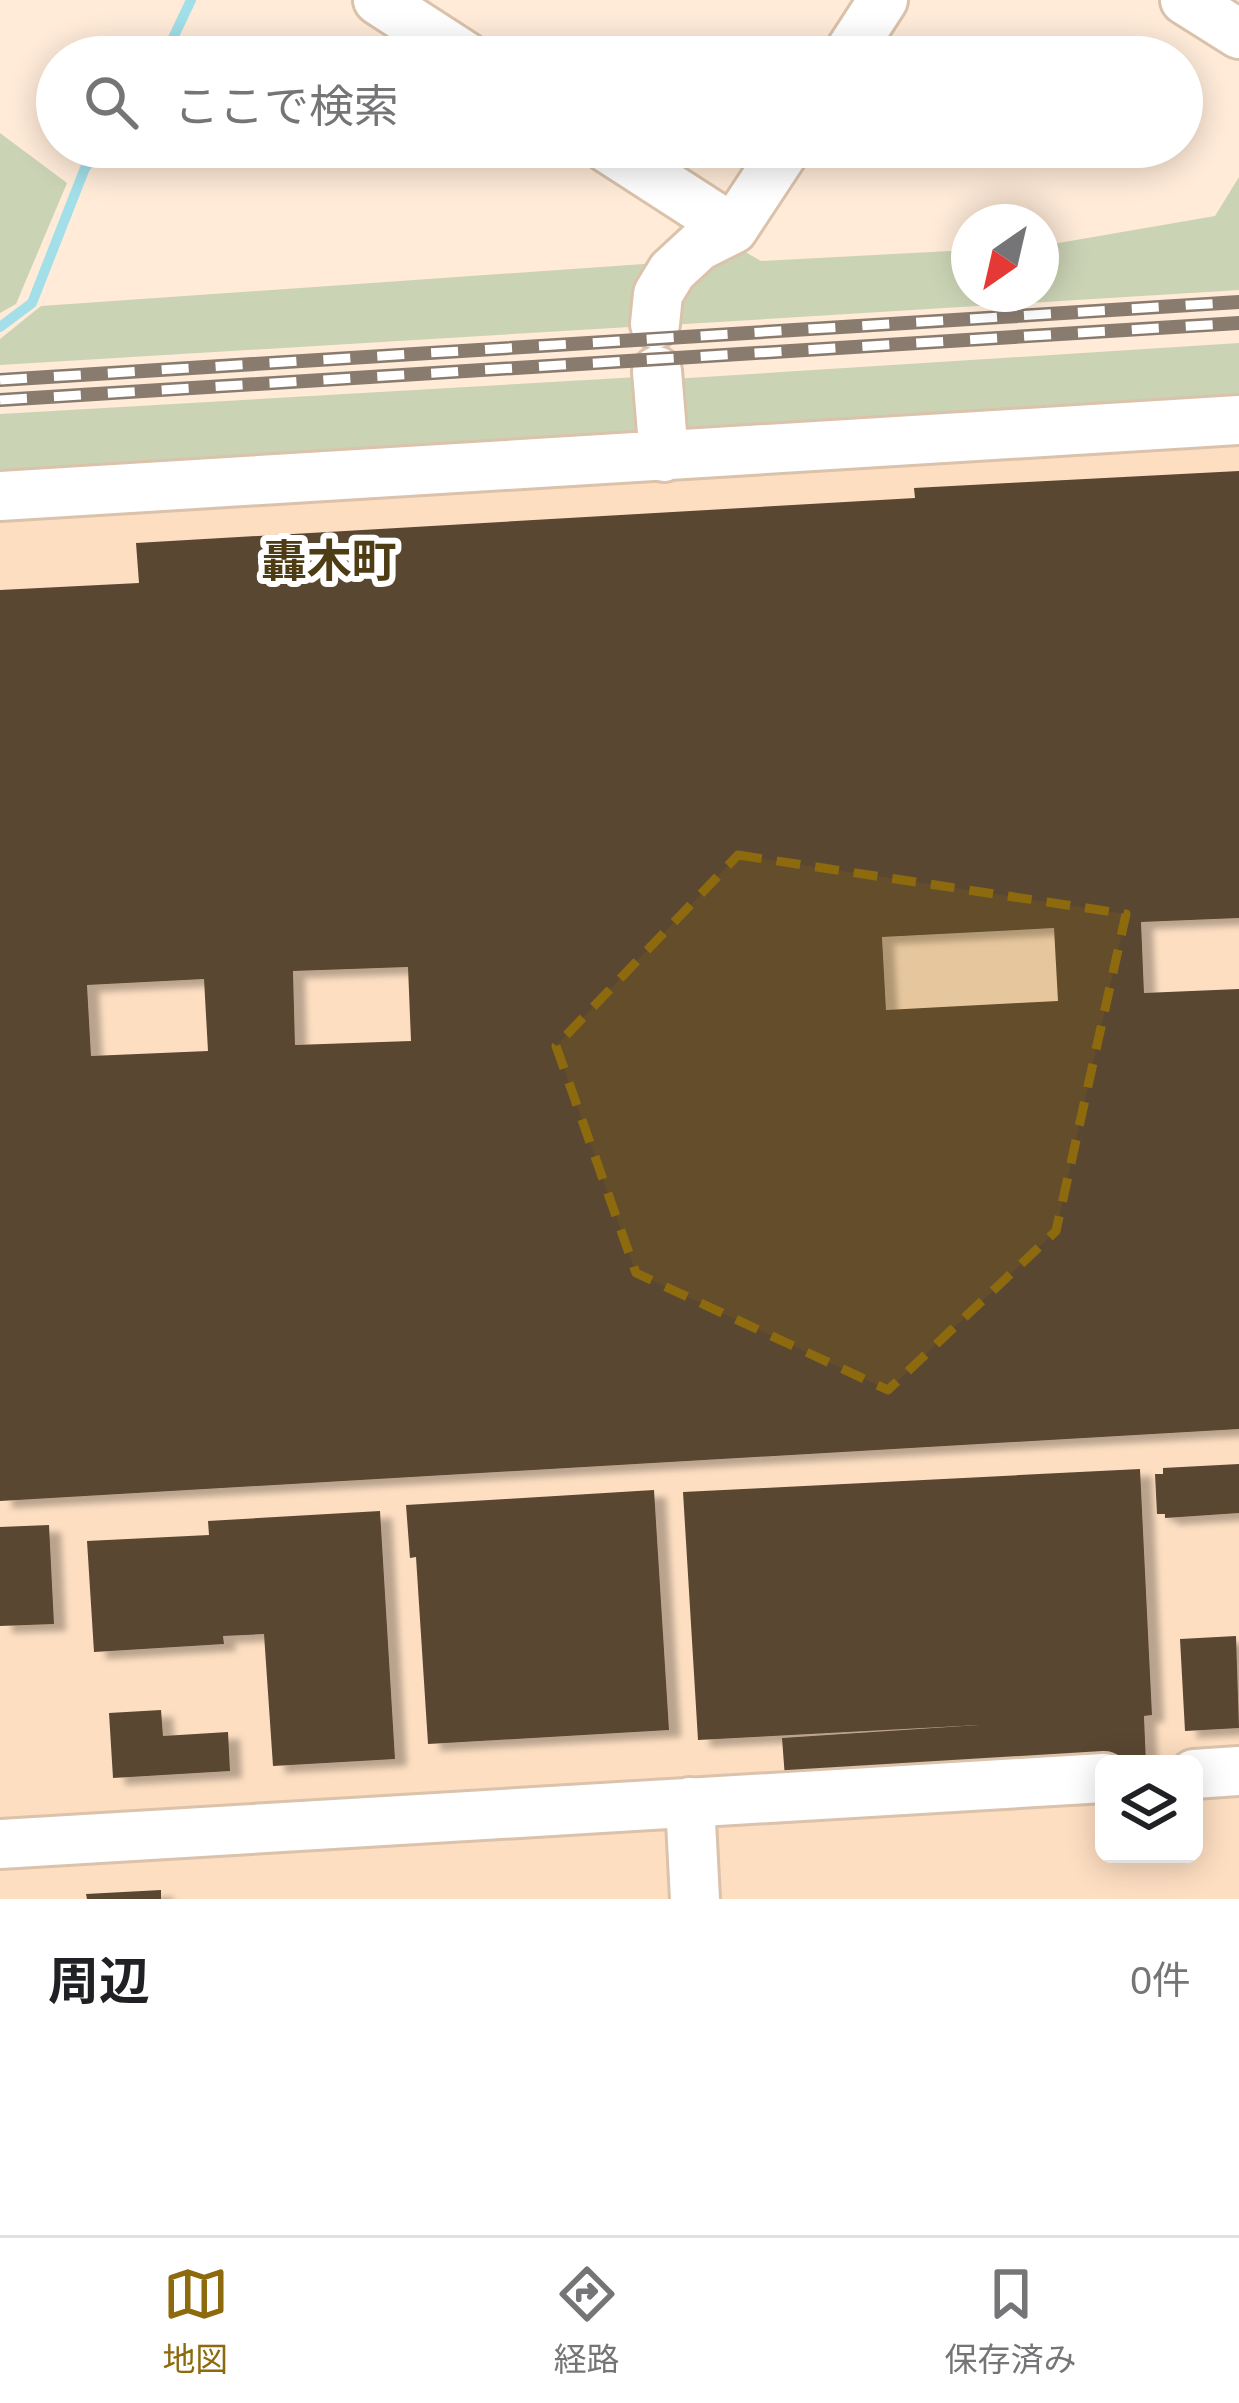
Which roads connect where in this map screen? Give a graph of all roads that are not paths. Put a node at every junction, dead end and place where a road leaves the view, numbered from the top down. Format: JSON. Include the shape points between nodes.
{"nodes":[{"id":1,"x":378,"y":0,"type":"edge"},
{"id":2,"x":883,"y":0,"type":"edge"},
{"id":3,"x":1184,"y":0,"type":"edge"},
{"id":4,"x":1239,"y":34,"type":"edge"},
{"id":5,"x":434,"y":36,"type":"edge"},
{"id":6,"x":860,"y":36,"type":"edge"},
{"id":7,"x":639,"y":168,"type":"edge"},
{"id":8,"x":773,"y":168,"type":"edge"},
{"id":9,"x":733,"y":229,"type":"junction"},
{"id":10,"x":655,"y":323,"type":"dead end"},
{"id":11,"x":657,"y":371,"type":"dead end"},
{"id":12,"x":1239,"y":420,"type":"edge"},
{"id":13,"x":664,"y":457,"type":"junction"},
{"id":14,"x":0,"y":496,"type":"edge"},
{"id":15,"x":1239,"y":1772,"type":"edge"},
{"id":16,"x":1203,"y":1774,"type":"edge"},
{"id":17,"x":1095,"y":1779,"type":"edge"},
{"id":18,"x":690,"y":1802,"type":"junction"},
{"id":19,"x":0,"y":1844,"type":"edge"},
{"id":20,"x":695,"y":1899,"type":"edge"}],
"edges":[{"from":1,"to":5,"type":"street"},
{"from":2,"to":6,"type":"street"},
{"from":3,"to":4,"type":"street"},
{"from":7,"to":9,"type":"street"},
{"from":8,"to":9,"type":"street"},
{"from":9,"to":10,"type":"street","via":[[672,271],[658,294]]},
{"from":11,"to":13,"type":"street"},
{"from":12,"to":13,"type":"street"},
{"from":13,"to":14,"type":"street"},
{"from":15,"to":16,"type":"street"},
{"from":17,"to":18,"type":"street"},
{"from":18,"to":19,"type":"street"},
{"from":18,"to":20,"type":"street"}]}
